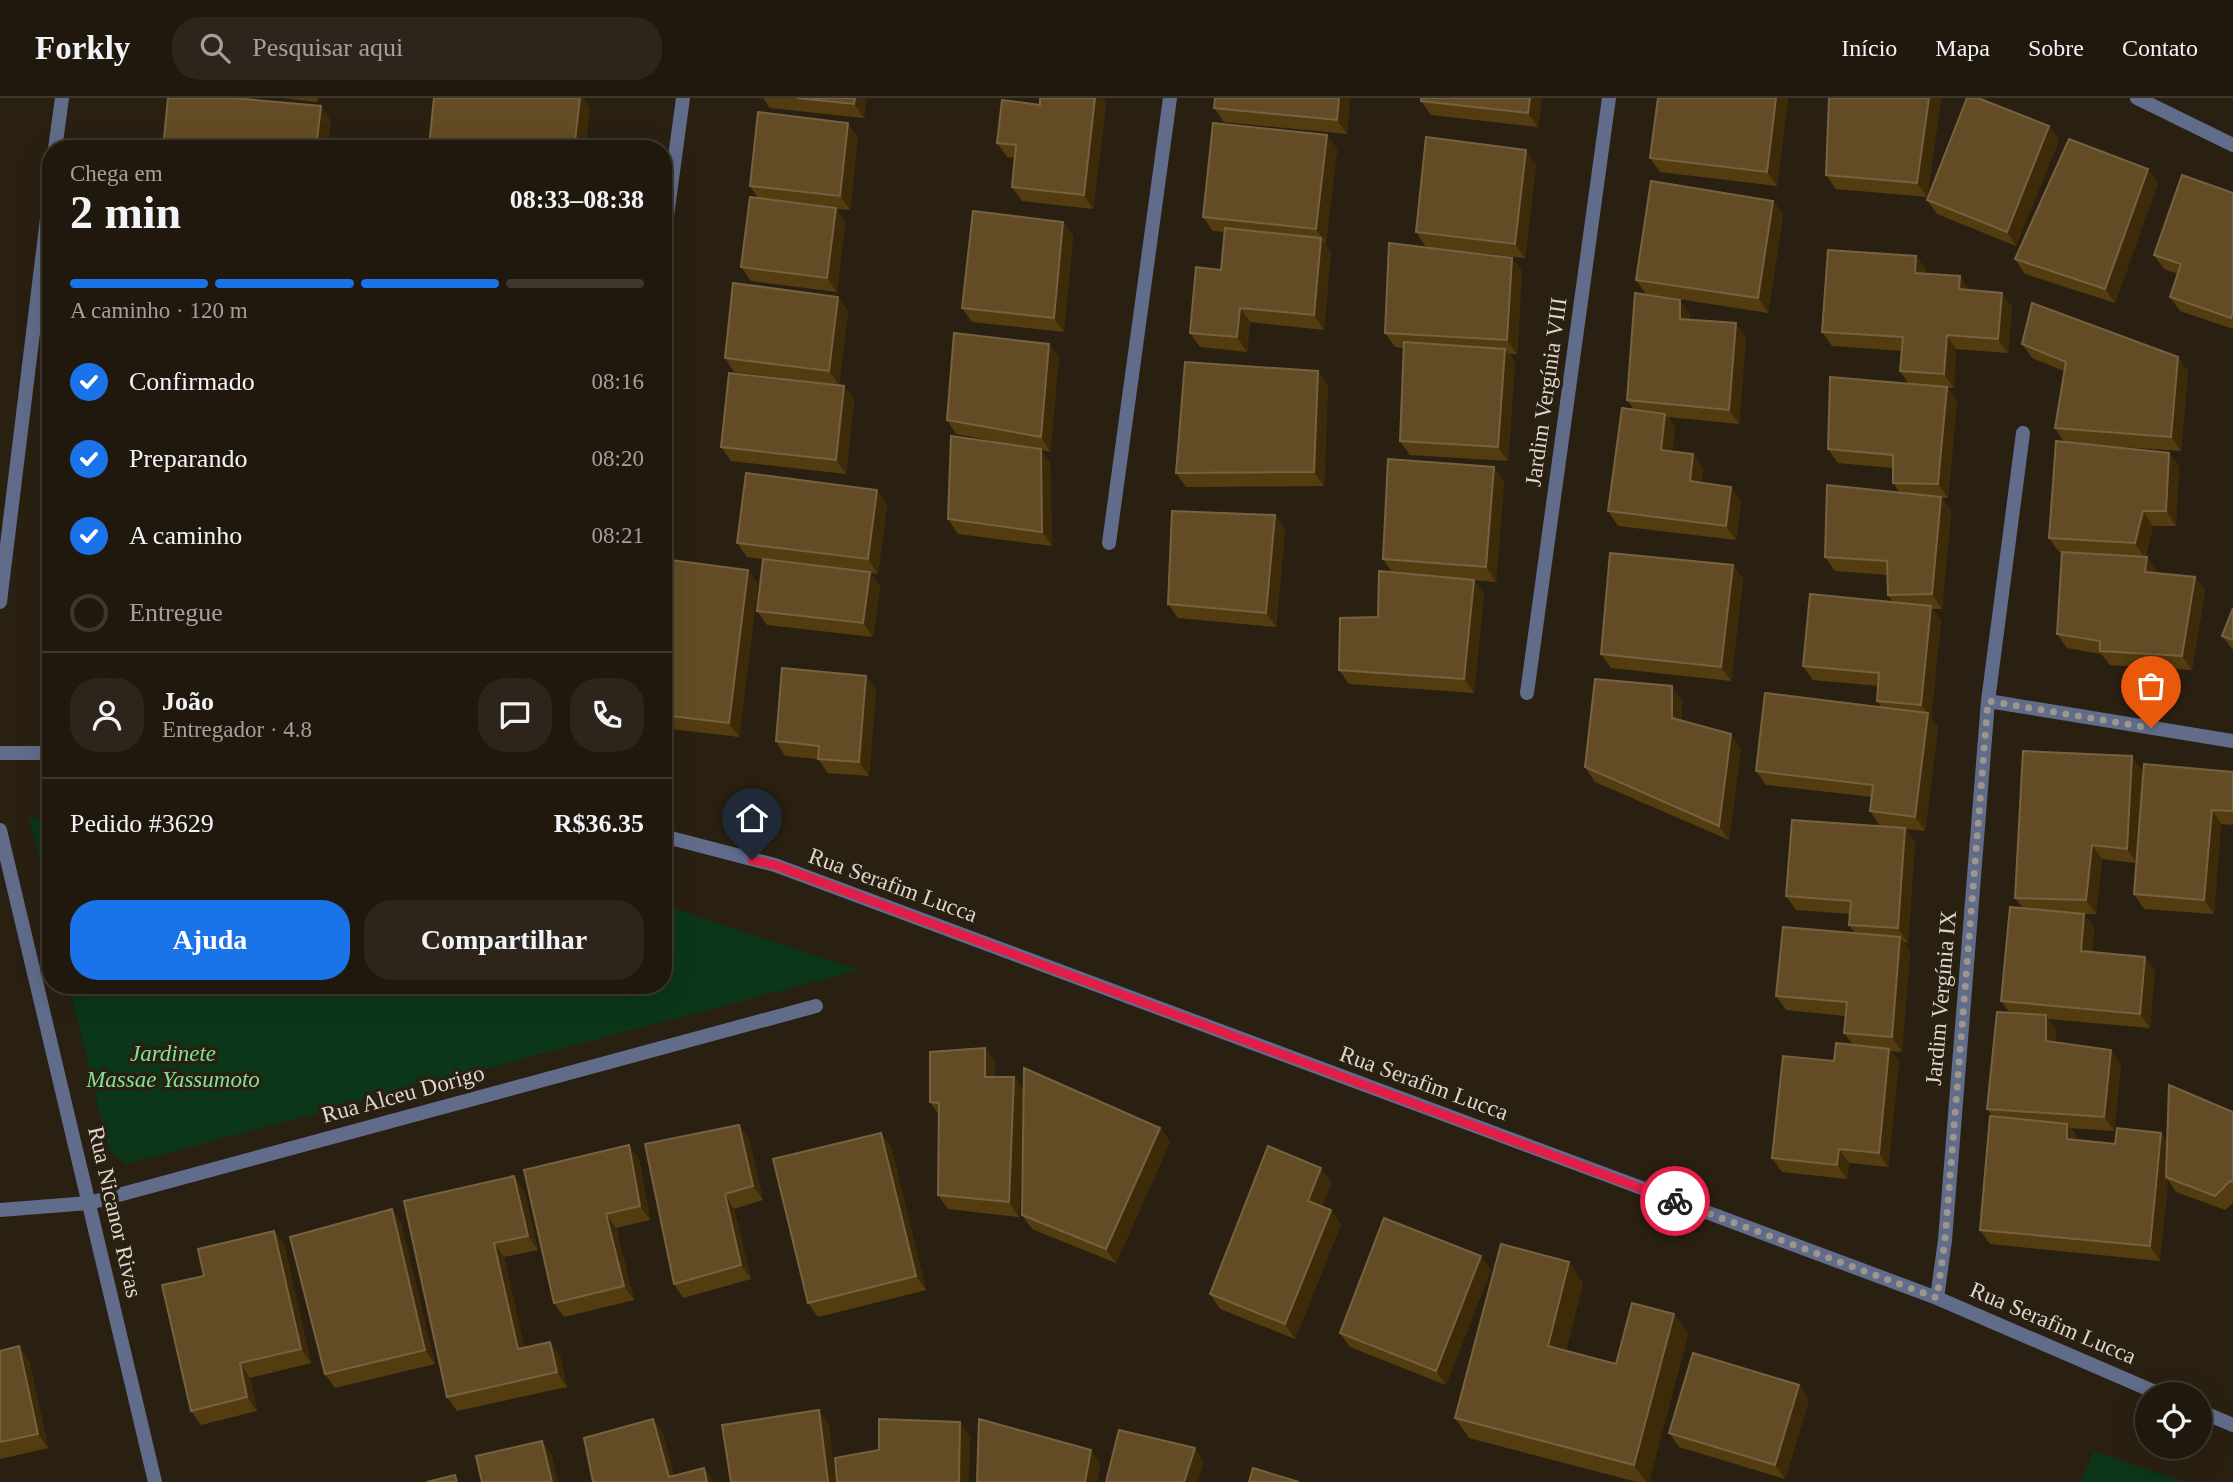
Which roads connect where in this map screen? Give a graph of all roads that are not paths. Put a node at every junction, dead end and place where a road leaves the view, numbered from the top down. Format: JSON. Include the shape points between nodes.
{"nodes":[{"id":1,"x":61,"y":98,"type":"edge"},
{"id":2,"x":683,"y":98,"type":"edge"},
{"id":3,"x":1170,"y":98,"type":"edge"},
{"id":4,"x":1609,"y":98,"type":"edge"},
{"id":5,"x":2137,"y":98,"type":"edge"},
{"id":6,"x":56,"y":140,"type":"edge"},
{"id":7,"x":2233,"y":145,"type":"edge"},
{"id":8,"x":672,"y":179,"type":"edge"},
{"id":9,"x":42,"y":259,"type":"edge"},
{"id":10,"x":2023,"y":433,"type":"dead end"},
{"id":11,"x":1109,"y":543,"type":"dead end"},
{"id":12,"x":0,"y":602,"type":"edge"},
{"id":13,"x":1527,"y":693,"type":"dead end"},
{"id":14,"x":1988,"y":701,"type":"junction"},
{"id":15,"x":2233,"y":741,"type":"edge"},
{"id":16,"x":0,"y":753,"type":"edge"},
{"id":17,"x":42,"y":753,"type":"edge"},
{"id":18,"x":0,"y":830,"type":"edge"},
{"id":19,"x":672,"y":838,"type":"edge"},
{"id":20,"x":816,"y":1006,"type":"dead end"},
{"id":21,"x":89,"y":1203,"type":"junction"},
{"id":22,"x":0,"y":1210,"type":"edge"},
{"id":23,"x":1937,"y":1298,"type":"junction"},
{"id":24,"x":2135,"y":1383,"type":"edge"},
{"id":25,"x":2212,"y":1416,"type":"edge"},
{"id":26,"x":2233,"y":1425,"type":"edge"},
{"id":27,"x":156,"y":1482,"type":"edge"}],
"edges":[{"from":1,"to":6,"type":"street"},
{"from":2,"to":8,"type":"street"},
{"from":3,"to":11,"type":"street"},
{"from":4,"to":13,"type":"street","name":"Jardim Vergínia VIII"},
{"from":5,"to":7,"type":"street"},
{"from":9,"to":12,"type":"street"},
{"from":10,"to":14,"type":"street","name":"Jardim Vergínia IX"},
{"from":14,"to":15,"type":"street"},
{"from":14,"to":23,"type":"street","name":"Jardim Vergínia IX"},
{"from":16,"to":17,"type":"street"},
{"from":18,"to":21,"type":"street","name":"Rua Nicanor Rivas"},
{"from":19,"to":23,"type":"street","name":"Rua Serafim Lucca","via":[[775,865]]},
{"from":20,"to":21,"type":"street","name":"Rua Alceu Dorigo"},
{"from":21,"to":22,"type":"street","name":"Rua Alceu Dorigo"},
{"from":21,"to":27,"type":"street","name":"Rua Nicanor Rivas"},
{"from":23,"to":24,"type":"street","name":"Rua Serafim Lucca"},
{"from":25,"to":26,"type":"street"}]}
